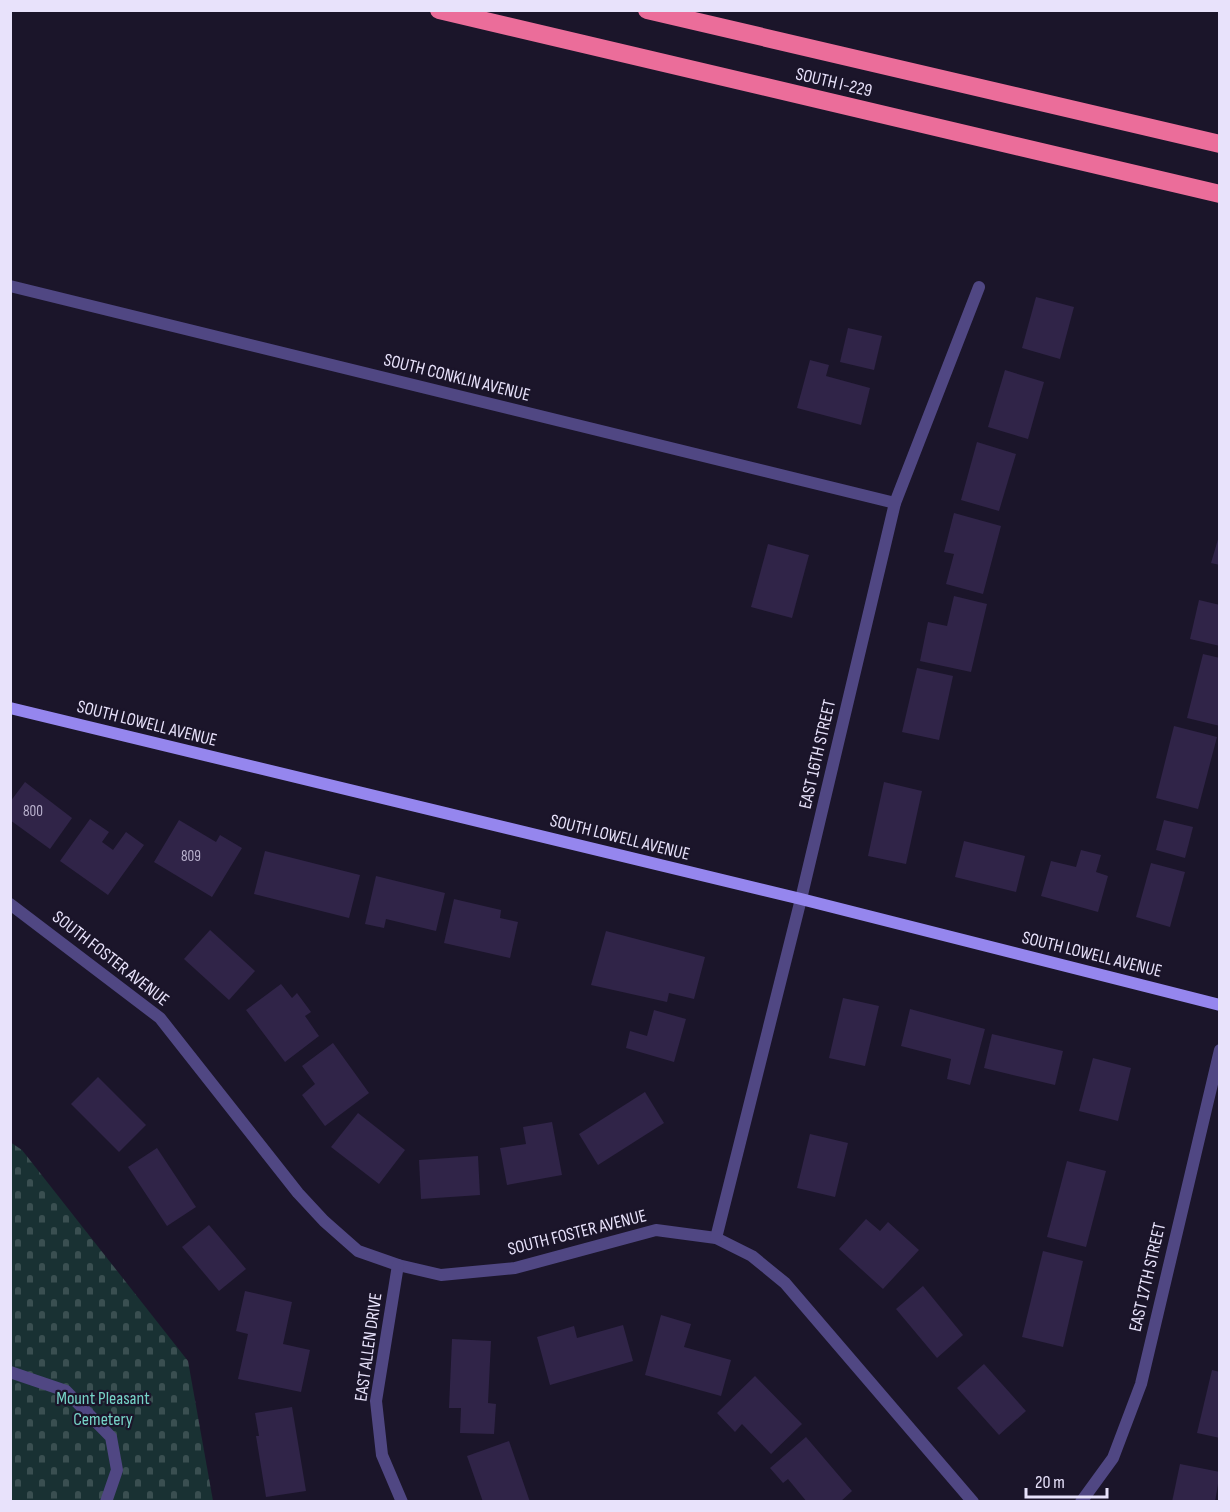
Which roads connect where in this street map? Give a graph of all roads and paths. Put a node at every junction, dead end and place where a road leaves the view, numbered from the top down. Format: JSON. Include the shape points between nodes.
{"nodes":[{"id":1,"x":438,"y":10,"type":"edge"},
{"id":2,"x":647,"y":10,"type":"edge"},
{"id":3,"x":1220,"y":144,"type":"edge"},
{"id":4,"x":1220,"y":194,"type":"edge"},
{"id":5,"x":10,"y":286,"type":"edge"},
{"id":6,"x":979,"y":287,"type":"dead end"},
{"id":7,"x":895,"y":503,"type":"junction"},
{"id":8,"x":10,"y":708,"type":"edge"},
{"id":9,"x":801,"y":899,"type":"junction"},
{"id":10,"x":10,"y":904,"type":"edge"},
{"id":11,"x":1220,"y":1005,"type":"edge"},
{"id":12,"x":1220,"y":1050,"type":"edge"},
{"id":13,"x":716,"y":1238,"type":"junction"},
{"id":14,"x":398,"y":1265,"type":"junction"},
{"id":15,"x":10,"y":1372,"type":"edge"},
{"id":16,"x":106,"y":1502,"type":"edge"},
{"id":17,"x":402,"y":1502,"type":"edge"},
{"id":18,"x":973,"y":1502,"type":"edge"},
{"id":19,"x":1081,"y":1502,"type":"edge"}],
"edges":[{"from":1,"to":4,"type":"highway","name":"SOUTH I-229"},
{"from":2,"to":3,"type":"highway","name":"SOUTH I-229"},
{"from":5,"to":7,"type":"street","name":"SOUTH CONKLIN AVENUE"},
{"from":6,"to":7,"type":"street","name":"EAST 16TH STREET"},
{"from":7,"to":9,"type":"street","name":"EAST 16TH STREET"},
{"from":8,"to":9,"type":"street","name":"SOUTH LOWELL AVENUE"},
{"from":9,"to":11,"type":"street","name":"SOUTH LOWELL AVENUE"},
{"from":9,"to":13,"type":"street","name":"EAST 16TH STREET"},
{"from":10,"to":14,"type":"street","name":"SOUTH FOSTER AVENUE","via":[[160,1018],[324,1221],[358,1251]]},
{"from":12,"to":19,"type":"street","name":"EAST 17TH STREET","via":[[1141,1384],[1113,1458]]},
{"from":13,"to":14,"type":"street","name":"SOUTH FOSTER AVENUE","via":[[656,1230],[515,1268],[441,1275]]},
{"from":13,"to":18,"type":"street","name":"SOUTH FOSTER AVENUE","via":[[752,1256],[785,1283]]},
{"from":14,"to":17,"type":"street","name":"EAST ALLEN DRIVE","via":[[376,1401],[382,1455]]},
{"from":15,"to":16,"type":"street","via":[[66,1391],[111,1437],[117,1470]]}]}
